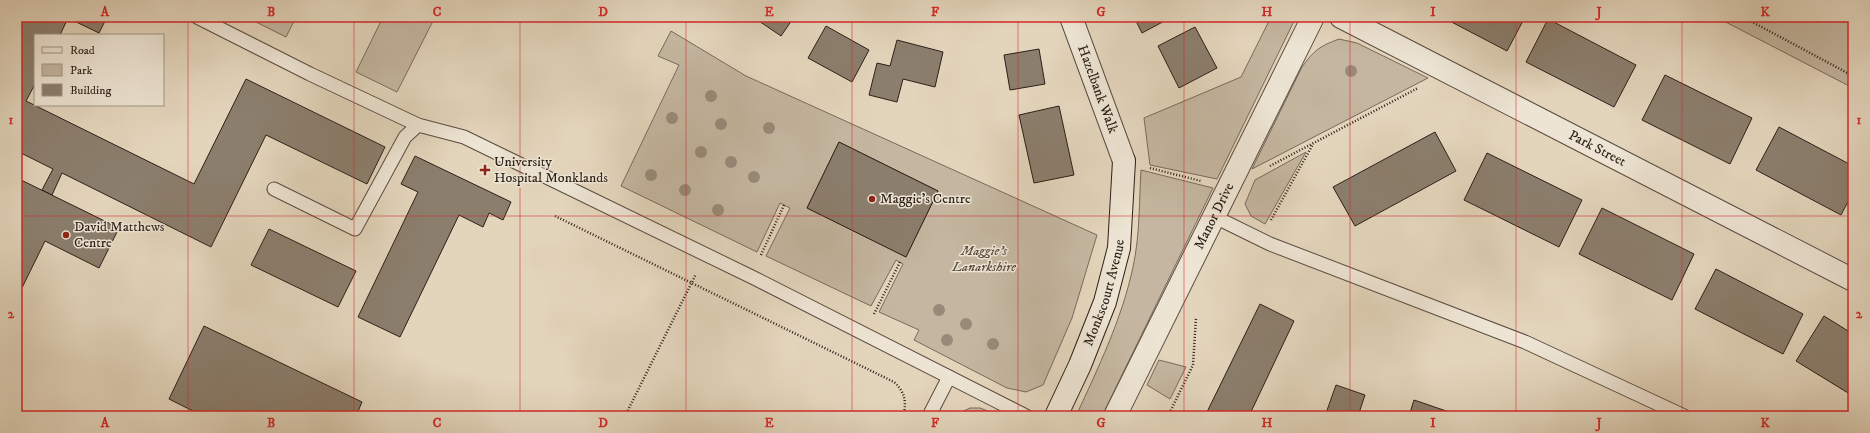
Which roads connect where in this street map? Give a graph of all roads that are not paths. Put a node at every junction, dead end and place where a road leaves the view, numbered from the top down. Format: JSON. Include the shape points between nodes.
{"nodes":[{"id":1,"x":197,"y":17,"type":"edge"},
{"id":2,"x":1071,"y":17,"type":"edge"},
{"id":3,"x":1313,"y":17,"type":"edge"},
{"id":4,"x":1341,"y":17,"type":"edge"},
{"id":5,"x":418,"y":125,"type":"junction"},
{"id":6,"x":1124,"y":161,"type":"joint"},
{"id":7,"x":274,"y":189,"type":"dead end"},
{"id":8,"x":1213,"y":216,"type":"junction"},
{"id":9,"x":1853,"y":280,"type":"edge"},
{"id":10,"x":949,"y":377,"type":"junction"},
{"id":11,"x":929,"y":416,"type":"edge"},
{"id":12,"x":1026,"y":416,"type":"edge"},
{"id":13,"x":1056,"y":416,"type":"edge"},
{"id":14,"x":1115,"y":416,"type":"edge"},
{"id":15,"x":1684,"y":416,"type":"edge"}],
"edges":[{"from":1,"to":5,"type":"lane"},
{"from":2,"to":6,"type":"street","name":"Hazelbank Walk"},
{"from":3,"to":8,"type":"street","name":"Manor Drive"},
{"from":4,"to":9,"type":"street","name":"Park Street"},
{"from":5,"to":7,"type":"lane","via":[[405,137],[355,228]]},
{"from":5,"to":10,"type":"lane","via":[[464,137]]},
{"from":6,"to":13,"type":"street","name":"Monkscourt Avenue","via":[[1119,248],[1105,302]]},
{"from":8,"to":14,"type":"street","name":"Manor Drive"},
{"from":8,"to":15,"type":"lane","via":[[1261,239],[1525,342]]},
{"from":10,"to":11,"type":"lane"},
{"from":10,"to":12,"type":"lane"}]}
